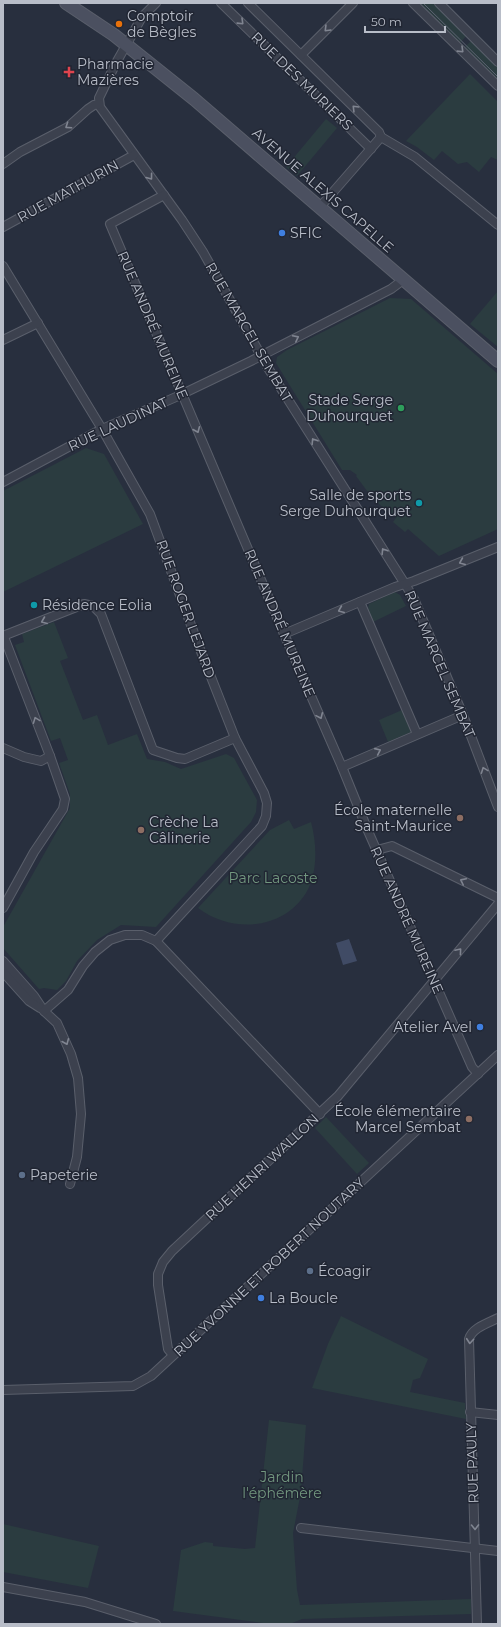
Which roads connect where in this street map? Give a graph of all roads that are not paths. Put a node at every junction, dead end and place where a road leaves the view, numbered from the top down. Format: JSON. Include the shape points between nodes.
{"nodes":[{"id":1,"x":66,"y":3,"type":"edge"},
{"id":2,"x":156,"y":3,"type":"edge"},
{"id":3,"x":222,"y":3,"type":"edge"},
{"id":4,"x":248,"y":3,"type":"edge"},
{"id":5,"x":353,"y":3,"type":"edge"},
{"id":6,"x":413,"y":3,"type":"edge"},
{"id":7,"x":439,"y":3,"type":"edge"},
{"id":8,"x":126,"y":44,"type":"junction"},
{"id":9,"x":301,"y":55,"type":"junction"},
{"id":10,"x":498,"y":62,"type":"edge"},
{"id":11,"x":498,"y":86,"type":"edge"},
{"id":12,"x":99,"y":104,"type":"junction"},
{"id":13,"x":381,"y":137,"type":"junction"},
{"id":14,"x":371,"y":149,"type":"junction"},
{"id":15,"x":134,"y":155,"type":"junction"},
{"id":16,"x":3,"y":164,"type":"edge"},
{"id":17,"x":164,"y":195,"type":"junction"},
{"id":18,"x":320,"y":207,"type":"junction"},
{"id":19,"x":498,"y":225,"type":"edge"},
{"id":20,"x":3,"y":227,"type":"edge"},
{"id":21,"x":3,"y":267,"type":"edge"},
{"id":22,"x":403,"y":280,"type":"junction"},
{"id":23,"x":38,"y":323,"type":"junction"},
{"id":24,"x":3,"y":340,"type":"edge"},
{"id":25,"x":261,"y":355,"type":"junction"},
{"id":26,"x":498,"y":361,"type":"edge"},
{"id":27,"x":182,"y":394,"type":"junction"},
{"id":28,"x":102,"y":429,"type":"junction"},
{"id":29,"x":3,"y":482,"type":"edge"},
{"id":30,"x":498,"y":547,"type":"edge"},
{"id":31,"x":405,"y":584,"type":"junction"},
{"id":32,"x":360,"y":602,"type":"junction"},
{"id":33,"x":284,"y":634,"type":"junction"},
{"id":34,"x":3,"y":636,"type":"edge"},
{"id":35,"x":463,"y":715,"type":"junction"},
{"id":36,"x":417,"y":734,"type":"junction"},
{"id":37,"x":235,"y":738,"type":"junction"},
{"id":38,"x":3,"y":748,"type":"edge"},
{"id":39,"x":50,"y":756,"type":"junction"},
{"id":40,"x":342,"y":767,"type":"junction"},
{"id":41,"x":498,"y":807,"type":"edge"},
{"id":42,"x":376,"y":850,"type":"junction"},
{"id":43,"x":498,"y":898,"type":"edge"},
{"id":44,"x":498,"y":904,"type":"edge"},
{"id":45,"x":3,"y":908,"type":"edge"},
{"id":46,"x":156,"y":941,"type":"junction"},
{"id":47,"x":3,"y":961,"type":"edge"},
{"id":48,"x":3,"y":972,"type":"edge"},
{"id":49,"x":433,"y":980,"type":"junction"},
{"id":50,"x":44,"y":1011,"type":"junction"},
{"id":51,"x":498,"y":1055,"type":"edge"},
{"id":52,"x":478,"y":1074,"type":"junction"},
{"id":53,"x":320,"y":1114,"type":"junction"},
{"id":54,"x":70,"y":1184,"type":"dead end"},
{"id":55,"x":498,"y":1318,"type":"edge"},
{"id":56,"x":173,"y":1355,"type":"junction"},
{"id":57,"x":3,"y":1390,"type":"edge"},
{"id":58,"x":470,"y":1412,"type":"junction"},
{"id":59,"x":498,"y":1415,"type":"edge"},
{"id":60,"x":301,"y":1528,"type":"dead end"},
{"id":61,"x":475,"y":1548,"type":"junction"},
{"id":62,"x":498,"y":1551,"type":"edge"},
{"id":63,"x":3,"y":1587,"type":"edge"},
{"id":64,"x":156,"y":1624,"type":"edge"},
{"id":65,"x":476,"y":1624,"type":"edge"}],
"edges":[{"from":1,"to":8,"type":"street","name":"AVENUE ALEXIS CAPELLE"},
{"from":2,"to":8,"type":"street","via":[[142,17]]},
{"from":3,"to":14,"type":"street","name":"RUE DES MURIERS","one_way":true},
{"from":4,"to":9,"type":"street","name":"RUE DES MURIERS"},
{"from":5,"to":9,"type":"street","one_way":true},
{"from":6,"to":11,"type":"street","one_way":true},
{"from":7,"to":10,"type":"street"},
{"from":8,"to":12,"type":"street","via":[[102,92]]},
{"from":8,"to":18,"type":"street","name":"AVENUE ALEXIS CAPELLE"},
{"from":13,"to":9,"type":"street","name":"RUE DES MURIERS","one_way":true,"via":[[379,132]]},
{"from":12,"to":15,"type":"street","name":"RUE MARCEL SEMBAT"},
{"from":12,"to":16,"type":"street","one_way":true,"via":[[88,109],[68,127],[20,152]]},
{"from":13,"to":14,"type":"street"},
{"from":13,"to":19,"type":"street","name":"RUE DES MURIERS","via":[[415,157]]},
{"from":14,"to":18,"type":"street"},
{"from":15,"to":17,"type":"street","name":"RUE MARCEL SEMBAT","one_way":true},
{"from":15,"to":20,"type":"street","name":"RUE MATHURIN"},
{"from":17,"to":25,"type":"street","name":"RUE MARCEL SEMBAT","via":[[203,252]]},
{"from":17,"to":27,"type":"street","name":"RUE ANDRÉ MUREINE","via":[[110,224]]},
{"from":18,"to":22,"type":"street","name":"AVENUE ALEXIS CAPELLE"},
{"from":21,"to":23,"type":"street","name":"RUE ROGER LEJARD"},
{"from":25,"to":22,"type":"street","name":"RUE LAUDINAT","one_way":true,"via":[[391,289]]},
{"from":22,"to":26,"type":"street","name":"AVENUE ALEXIS CAPELLE"},
{"from":23,"to":24,"type":"street"},
{"from":23,"to":28,"type":"street","name":"RUE ROGER LEJARD"},
{"from":25,"to":27,"type":"street","name":"RUE LAUDINAT"},
{"from":31,"to":25,"type":"street","name":"RUE MARCEL SEMBAT","one_way":true},
{"from":27,"to":28,"type":"street","name":"RUE LAUDINAT"},
{"from":27,"to":33,"type":"street","name":"RUE ANDRÉ MUREINE","one_way":true},
{"from":28,"to":29,"type":"street","name":"RUE LAUDINAT"},
{"from":28,"to":37,"type":"street","name":"RUE ROGER LEJARD","via":[[150,514]]},
{"from":30,"to":31,"type":"street","one_way":true},
{"from":31,"to":32,"type":"street"},
{"from":31,"to":35,"type":"street","name":"RUE MARCEL SEMBAT","via":[[414,599]]},
{"from":32,"to":33,"type":"street","one_way":true},
{"from":32,"to":36,"type":"street"},
{"from":33,"to":40,"type":"street","name":"RUE ANDRÉ MUREINE","one_way":true},
{"from":37,"to":34,"type":"street","one_way":true,"via":[[185,759],[153,750],[101,614],[93,606],[84,604]]},
{"from":39,"to":34,"type":"street","one_way":true},
{"from":35,"to":36,"type":"street"},
{"from":41,"to":35,"type":"street","name":"RUE MARCEL SEMBAT","one_way":true},
{"from":40,"to":36,"type":"street","one_way":true},
{"from":37,"to":46,"type":"street","name":"RUE ROGER LEJARD","via":[[264,793],[267,803],[266,816],[262,826]]},
{"from":38,"to":39,"type":"street","via":[[40,761]]},
{"from":39,"to":45,"type":"street","via":[[65,799],[63,809],[34,852]]},
{"from":40,"to":42,"type":"street","name":"RUE ANDRÉ MUREINE"},
{"from":43,"to":42,"type":"street","one_way":true,"via":[[392,846]]},
{"from":42,"to":49,"type":"street","name":"RUE ANDRÉ MUREINE"},
{"from":49,"to":44,"type":"street","name":"RUE HENRI WALLON","one_way":true},
{"from":46,"to":50,"type":"street","via":[[142,935],[125,935],[110,940],[83,966],[68,990]]},
{"from":46,"to":53,"type":"street"},
{"from":47,"to":50,"type":"street"},
{"from":48,"to":50,"type":"street","via":[[29,1001]]},
{"from":49,"to":52,"type":"street","name":"RUE ANDRÉ MUREINE","via":[[472,1067]]},
{"from":49,"to":53,"type":"street","name":"RUE HENRI WALLON","via":[[338,1096]]},
{"from":50,"to":54,"type":"street","one_way":true,"via":[[58,1023],[78,1078],[80,1135]]},
{"from":51,"to":52,"type":"street","name":"RUE YVONNE ET ROBERT NOUTARY"},
{"from":52,"to":56,"type":"street","name":"RUE YVONNE ET ROBERT NOUTARY"},
{"from":53,"to":56,"type":"street","name":"RUE HENRI WALLON","via":[[163,1262],[158,1274],[158,1285],[168,1349]]},
{"from":55,"to":58,"type":"street","name":"RUE PAULY","one_way":true,"via":[[470,1334]]},
{"from":56,"to":57,"type":"street","name":"RUE YVONNE ET ROBERT NOUTARY","via":[[150,1376],[134,1386]]},
{"from":58,"to":59,"type":"street"},
{"from":58,"to":61,"type":"street","name":"RUE PAULY","one_way":true},
{"from":60,"to":61,"type":"street"},
{"from":61,"to":62,"type":"street"},
{"from":61,"to":65,"type":"street","name":"RUE PAULY"},
{"from":63,"to":64,"type":"street","via":[[84,1602]]}]}
